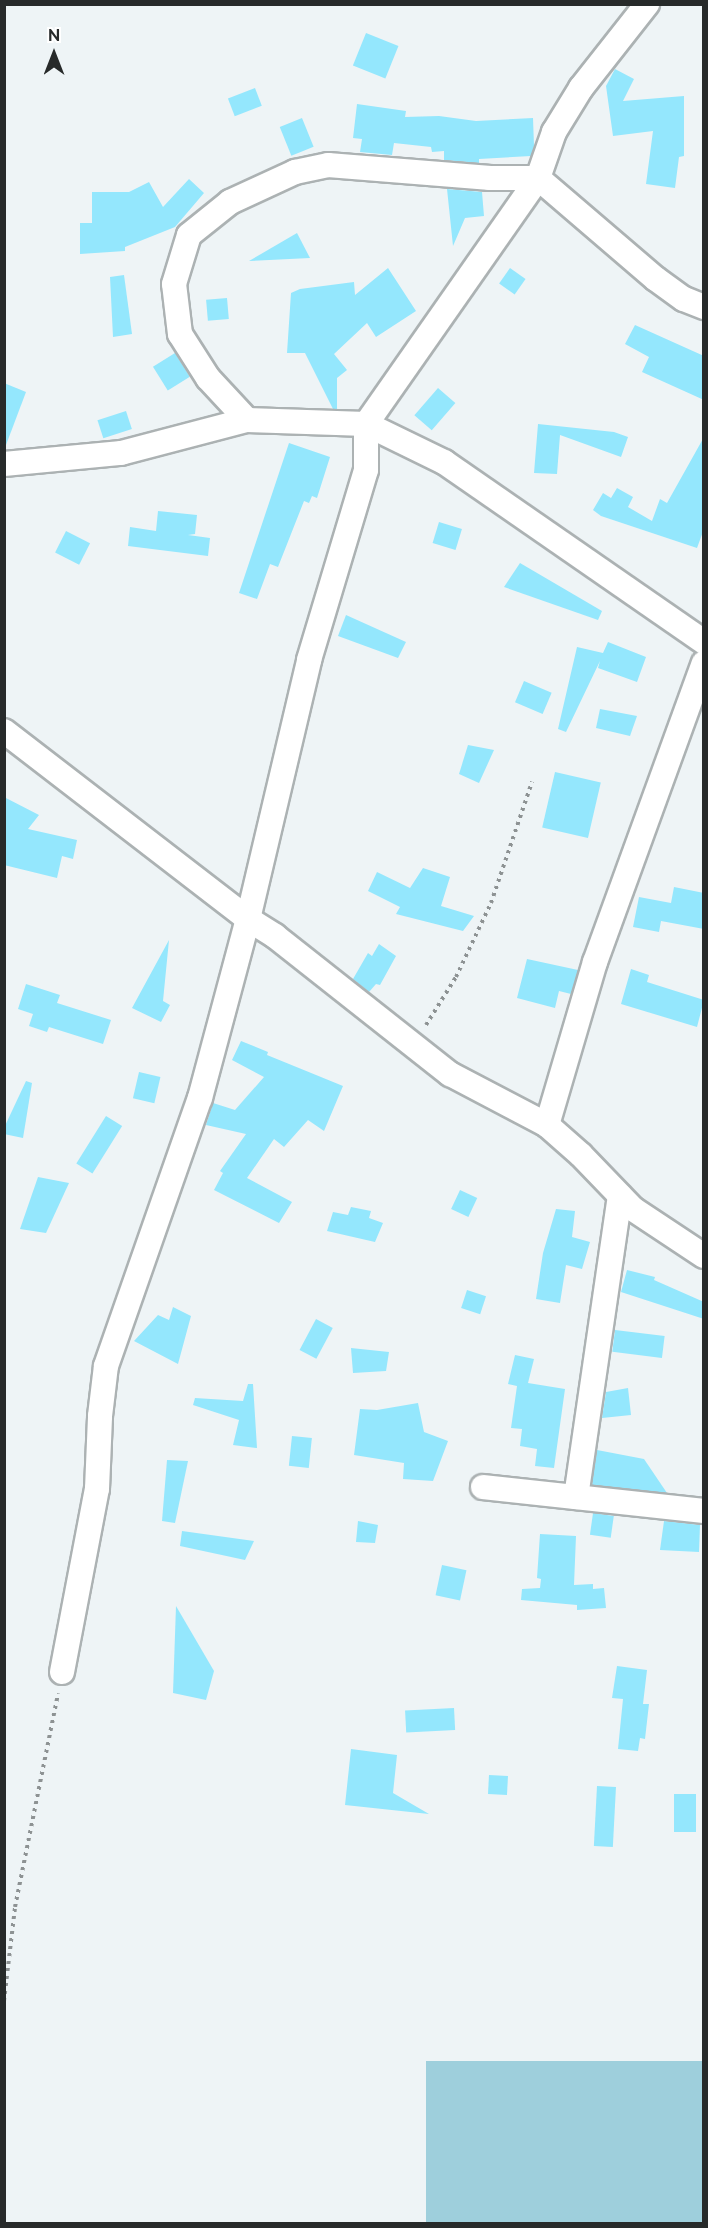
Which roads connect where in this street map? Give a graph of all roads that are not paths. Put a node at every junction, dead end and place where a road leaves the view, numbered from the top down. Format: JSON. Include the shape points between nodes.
{"nodes":[{"id":1,"x":647,"y":4,"type":"edge"},
{"id":2,"x":538,"y":178,"type":"junction"},
{"id":3,"x":704,"y":307,"type":"edge"},
{"id":4,"x":247,"y":420,"type":"junction"},
{"id":5,"x":366,"y":424,"type":"junction"},
{"id":6,"x":4,"y":464,"type":"edge"},
{"id":7,"x":704,"y":642,"type":"edge"},
{"id":8,"x":704,"y":663,"type":"edge"},
{"id":9,"x":4,"y":731,"type":"edge"},
{"id":10,"x":248,"y":919,"type":"junction"},
{"id":11,"x":547,"y":1125,"type":"junction"},
{"id":12,"x":620,"y":1196,"type":"junction"},
{"id":13,"x":704,"y":1256,"type":"edge"},
{"id":14,"x":483,"y":1487,"type":"dead end"},
{"id":15,"x":576,"y":1497,"type":"junction"},
{"id":16,"x":704,"y":1511,"type":"edge"},
{"id":17,"x":62,"y":1672,"type":"road end"}],
"edges":[{"from":1,"to":2,"type":"street","via":[[581,87],[554,132]]},
{"from":2,"to":3,"type":"street","via":[[657,279]]},
{"from":2,"to":4,"type":"street","via":[[328,165],[295,172],[230,202],[189,235],[174,284],[180,334],[208,378]]},
{"from":2,"to":5,"type":"street"},
{"from":4,"to":5,"type":"street"},
{"from":4,"to":6,"type":"street","via":[[121,453]]},
{"from":5,"to":7,"type":"street","via":[[444,462]]},
{"from":5,"to":10,"type":"street","via":[[366,470],[309,660]]},
{"from":8,"to":11,"type":"street","via":[[595,962]]},
{"from":9,"to":10,"type":"street"},
{"from":10,"to":11,"type":"street","via":[[450,1074]]},
{"from":10,"to":17,"type":"street","via":[[200,1098],[106,1366],[97,1489]]},
{"from":11,"to":12,"type":"street"},
{"from":12,"to":13,"type":"street","via":[[649,1222]]},
{"from":12,"to":15,"type":"street"},
{"from":14,"to":15,"type":"street"},
{"from":15,"to":16,"type":"street"}]}
